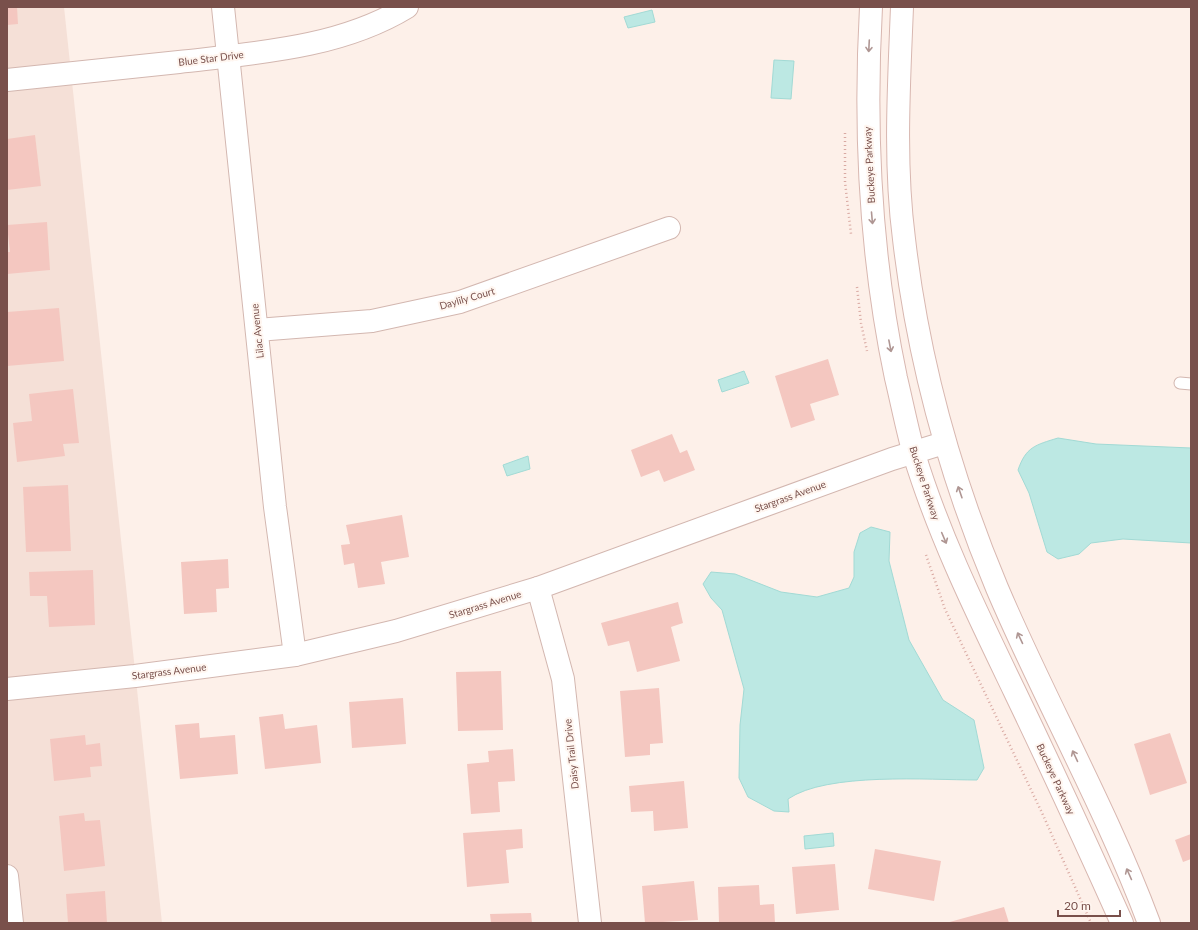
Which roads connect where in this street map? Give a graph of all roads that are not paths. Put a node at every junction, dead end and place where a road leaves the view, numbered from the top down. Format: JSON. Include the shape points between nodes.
{"nodes":[{"id":1,"x":223,"y":7,"type":"edge"},
{"id":2,"x":407,"y":7,"type":"edge"},
{"id":3,"x":871,"y":7,"type":"edge"},
{"id":4,"x":902,"y":7,"type":"edge"},
{"id":5,"x":228,"y":56,"type":"junction"},
{"id":6,"x":7,"y":80,"type":"edge"},
{"id":7,"x":669,"y":228,"type":"dead end"},
{"id":8,"x":257,"y":330,"type":"junction"},
{"id":9,"x":944,"y":443,"type":"junction"},
{"id":10,"x":914,"y":453,"type":"junction"},
{"id":11,"x":538,"y":588,"type":"junction"},
{"id":12,"x":295,"y":655,"type":"junction"},
{"id":13,"x":7,"y":689,"type":"edge"},
{"id":14,"x":7,"y":876,"type":"edge"},
{"id":15,"x":12,"y":923,"type":"edge"},
{"id":16,"x":590,"y":923,"type":"edge"},
{"id":17,"x":1122,"y":923,"type":"edge"},
{"id":18,"x":1149,"y":923,"type":"edge"}],
"edges":[{"from":1,"to":5,"type":"street","name":"Lilac Avenue"},
{"from":2,"to":5,"type":"street","name":"Blue Star Drive","via":[[387,19],[350,34],[312,44]]},
{"from":3,"to":10,"type":"street","name":"Buckeye Parkway","one_way":true,"via":[[868,147],[876,261],[892,358]]},
{"from":4,"to":9,"type":"street","via":[[898,111],[903,237],[916,319]]},
{"from":5,"to":6,"type":"street","name":"Blue Star Drive"},
{"from":5,"to":8,"type":"street","name":"Lilac Avenue"},
{"from":7,"to":8,"type":"street","name":"Daylily Court","via":[[460,302],[372,321]]},
{"from":8,"to":12,"type":"street","name":"Lilac Avenue","via":[[275,507]]},
{"from":9,"to":10,"type":"street","name":"Stargrass Avenue"},
{"from":18,"to":9,"type":"street","one_way":true,"via":[[998,589],[969,517]]},
{"from":10,"to":11,"type":"street","name":"Stargrass Avenue"},
{"from":10,"to":17,"type":"street","name":"Buckeye Parkway","one_way":true,"via":[[939,526],[970,599]]},
{"from":11,"to":12,"type":"street","name":"Stargrass Avenue","via":[[396,631]]},
{"from":11,"to":16,"type":"street","name":"Daisy Trail Drive","via":[[563,679]]},
{"from":12,"to":13,"type":"street","name":"Stargrass Avenue","via":[[135,676]]},
{"from":14,"to":15,"type":"street"}]}
